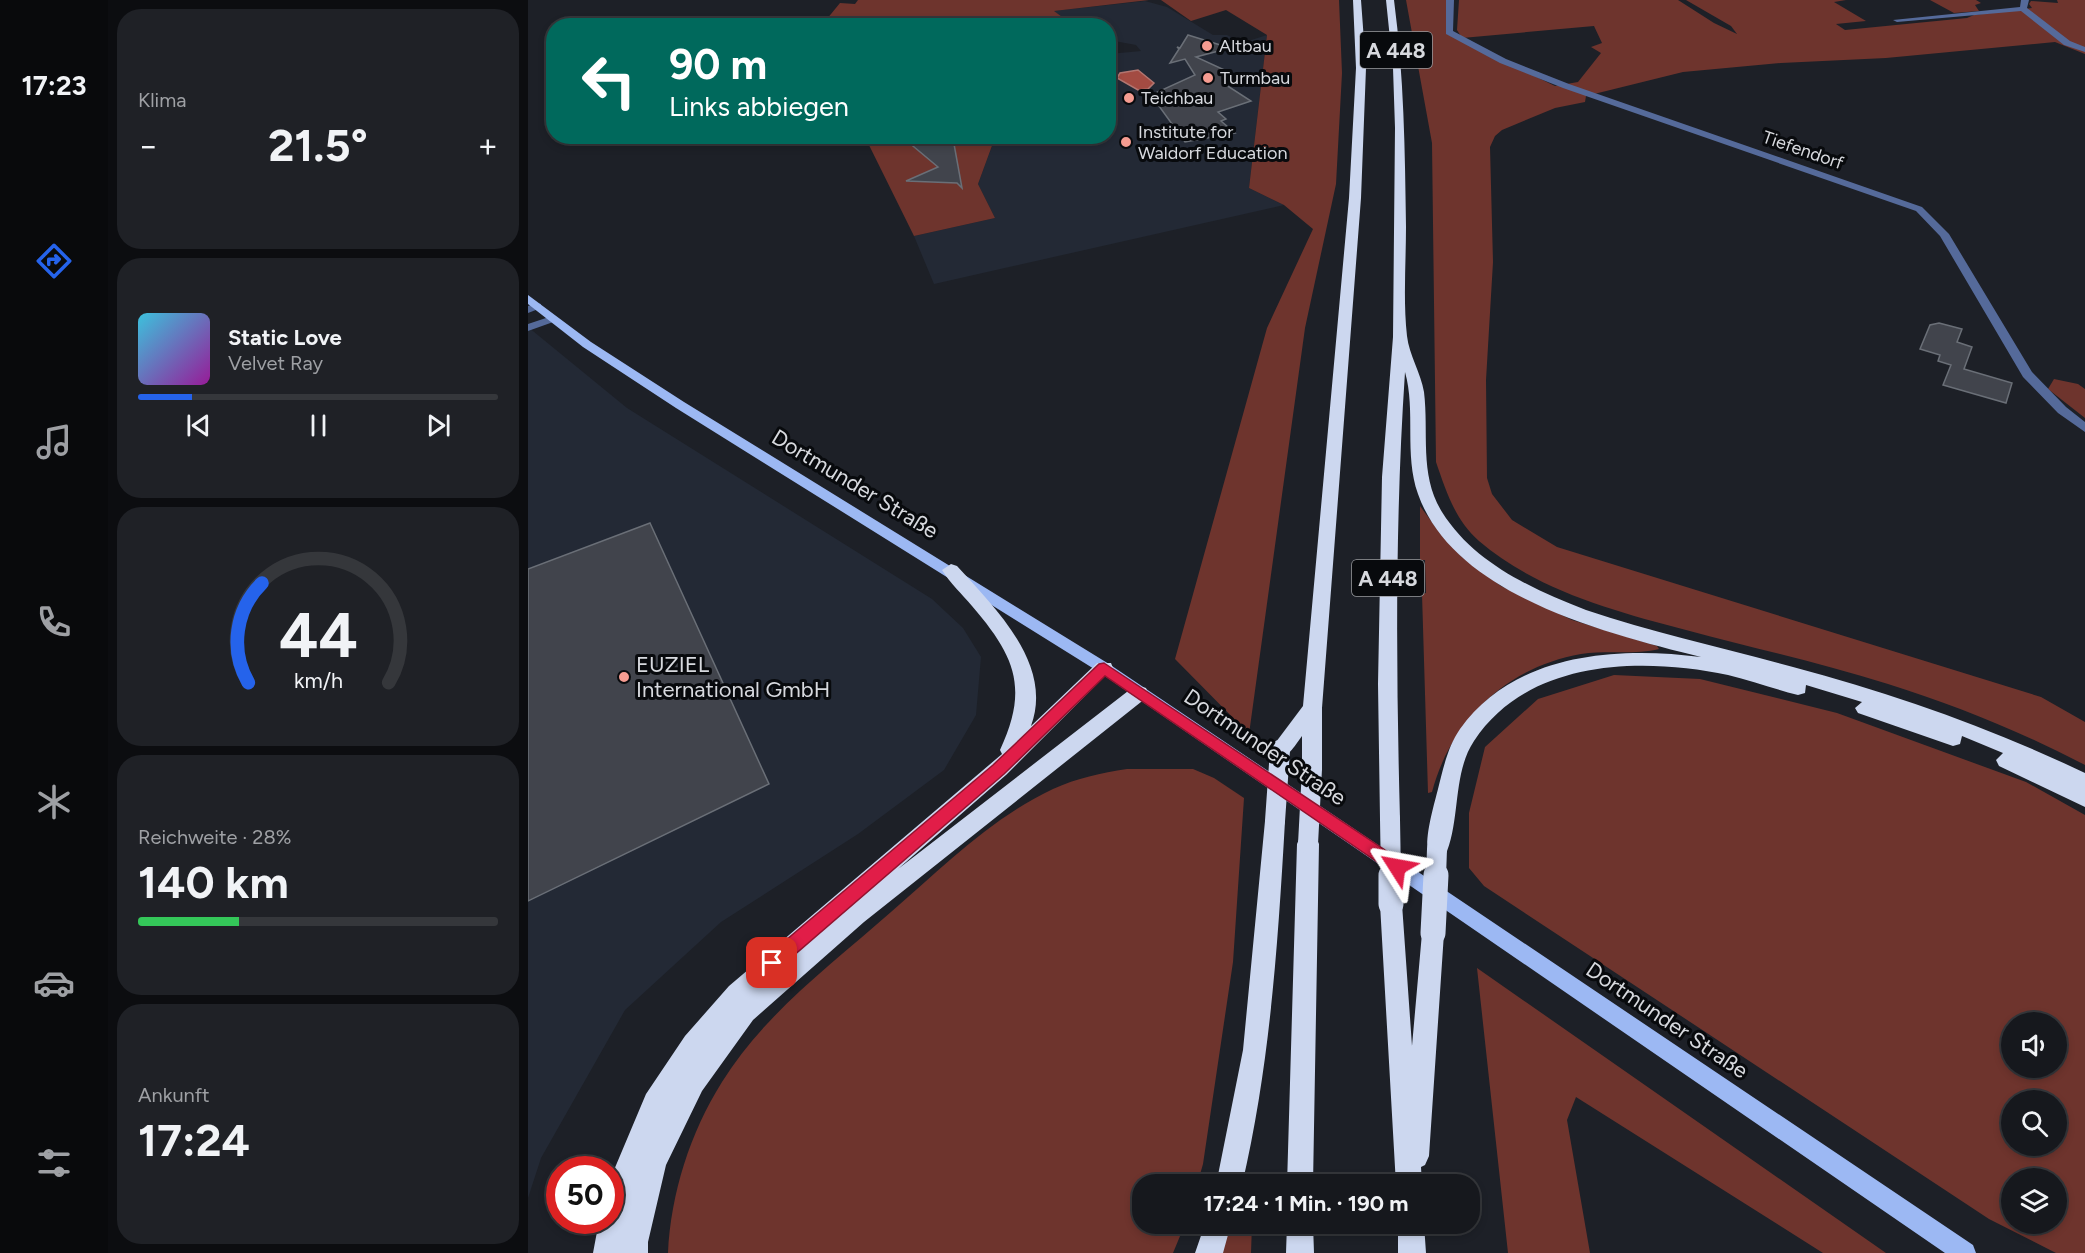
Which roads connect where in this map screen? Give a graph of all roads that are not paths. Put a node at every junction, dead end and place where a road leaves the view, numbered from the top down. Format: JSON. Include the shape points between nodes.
{"nodes":[{"id":1,"x":1357,"y":0,"type":"edge"},
{"id":2,"x":1390,"y":0,"type":"edge"},
{"id":3,"x":1450,"y":0,"type":"edge"},
{"id":4,"x":2025,"y":0,"type":"edge"},
{"id":5,"x":2023,"y":9,"type":"junction"},
{"id":6,"x":1897,"y":20,"type":"dead end"},
{"id":7,"x":2085,"y":50,"type":"edge"},
{"id":8,"x":528,"y":298,"type":"edge"},
{"id":9,"x":532,"y":308,"type":"edge"},
{"id":10,"x":552,"y":319,"type":"junction"},
{"id":11,"x":528,"y":328,"type":"edge"},
{"id":12,"x":1400,"y":337,"type":"junction"},
{"id":13,"x":2085,"y":428,"type":"edge"},
{"id":14,"x":951,"y":570,"type":"junction"},
{"id":15,"x":1104,"y":668,"type":"junction"},
{"id":16,"x":1139,"y":693,"type":"junction"},
{"id":17,"x":1312,"y":708,"type":"junction"},
{"id":18,"x":999,"y":769,"type":"junction"},
{"id":19,"x":2085,"y":782,"type":"edge"},
{"id":20,"x":2085,"y":798,"type":"edge"},
{"id":21,"x":1232,"y":1174,"type":"edge"},
{"id":22,"x":1300,"y":1174,"type":"edge"},
{"id":23,"x":1407,"y":1174,"type":"edge"},
{"id":24,"x":1415,"y":1174,"type":"edge"},
{"id":25,"x":1215,"y":1234,"type":"edge"},
{"id":26,"x":1300,"y":1234,"type":"edge"},
{"id":27,"x":606,"y":1253,"type":"edge"},
{"id":28,"x":634,"y":1253,"type":"edge"},
{"id":29,"x":1209,"y":1253,"type":"edge"},
{"id":30,"x":1300,"y":1253,"type":"edge"},
{"id":31,"x":1965,"y":1253,"type":"edge"}],
"edges":[{"from":1,"to":17,"type":"highway","number":"A 448","via":[[1361,68],[1355,198]]},
{"from":2,"to":12,"type":"highway","number":"A 448","via":[[1400,128]]},
{"from":3,"to":13,"type":"street","name":"Tiefendorf","via":[[1449,32],[1503,61],[1566,87],[1919,209],[1944,234],[2027,374]]},
{"from":4,"to":5,"type":"street"},
{"from":5,"to":6,"type":"street"},
{"from":5,"to":7,"type":"street","via":[[2067,43]]},
{"from":8,"to":9,"type":"main road","name":"Dortmunder Straße"},
{"from":9,"to":10,"type":"main road","name":"Dortmunder Straße"},
{"from":10,"to":11,"type":"street"},
{"from":10,"to":14,"type":"main road","name":"Dortmunder Straße","via":[[744,447]]},
{"from":12,"to":19,"type":"highway","via":[[1416,390],[1417,461],[1424,487],[1437,516],[1463,548],[1498,576],[1558,606],[1626,630],[1920,712]]},
{"from":12,"to":23,"type":"highway","number":"A 448","bridge":true,"via":[[1390,477],[1387,684],[1391,904]]},
{"from":14,"to":15,"type":"main road","name":"Dortmunder Straße"},
{"from":14,"to":18,"type":"highway","via":[[1004,632],[1022,664],[1026,683],[1024,722]]},
{"from":15,"to":16,"type":"main road","name":"Dortmunder Straße"},
{"from":15,"to":18,"type":"highway"},
{"from":16,"to":28,"type":"highway","via":[[856,915],[745,1012],[693,1082],[654,1163]]},
{"from":16,"to":31,"type":"main road","name":"Dortmunder Straße"},
{"from":17,"to":21,"type":"highway","bridge":true,"via":[[1280,750],[1266,968],[1240,1145]]},
{"from":17,"to":22,"type":"highway","number":"A 448","bridge":true},
{"from":18,"to":27,"type":"highway","via":[[736,994],[694,1045],[656,1103],[627,1170]]},
{"from":20,"to":24,"type":"highway","bridge":true,"via":[[1971,744],[1836,699],[1716,666],[1640,658],[1562,667],[1528,680],[1496,700],[1466,736],[1448,789],[1437,849]]},
{"from":25,"to":29,"type":"highway"},
{"from":26,"to":30,"type":"highway"}]}
